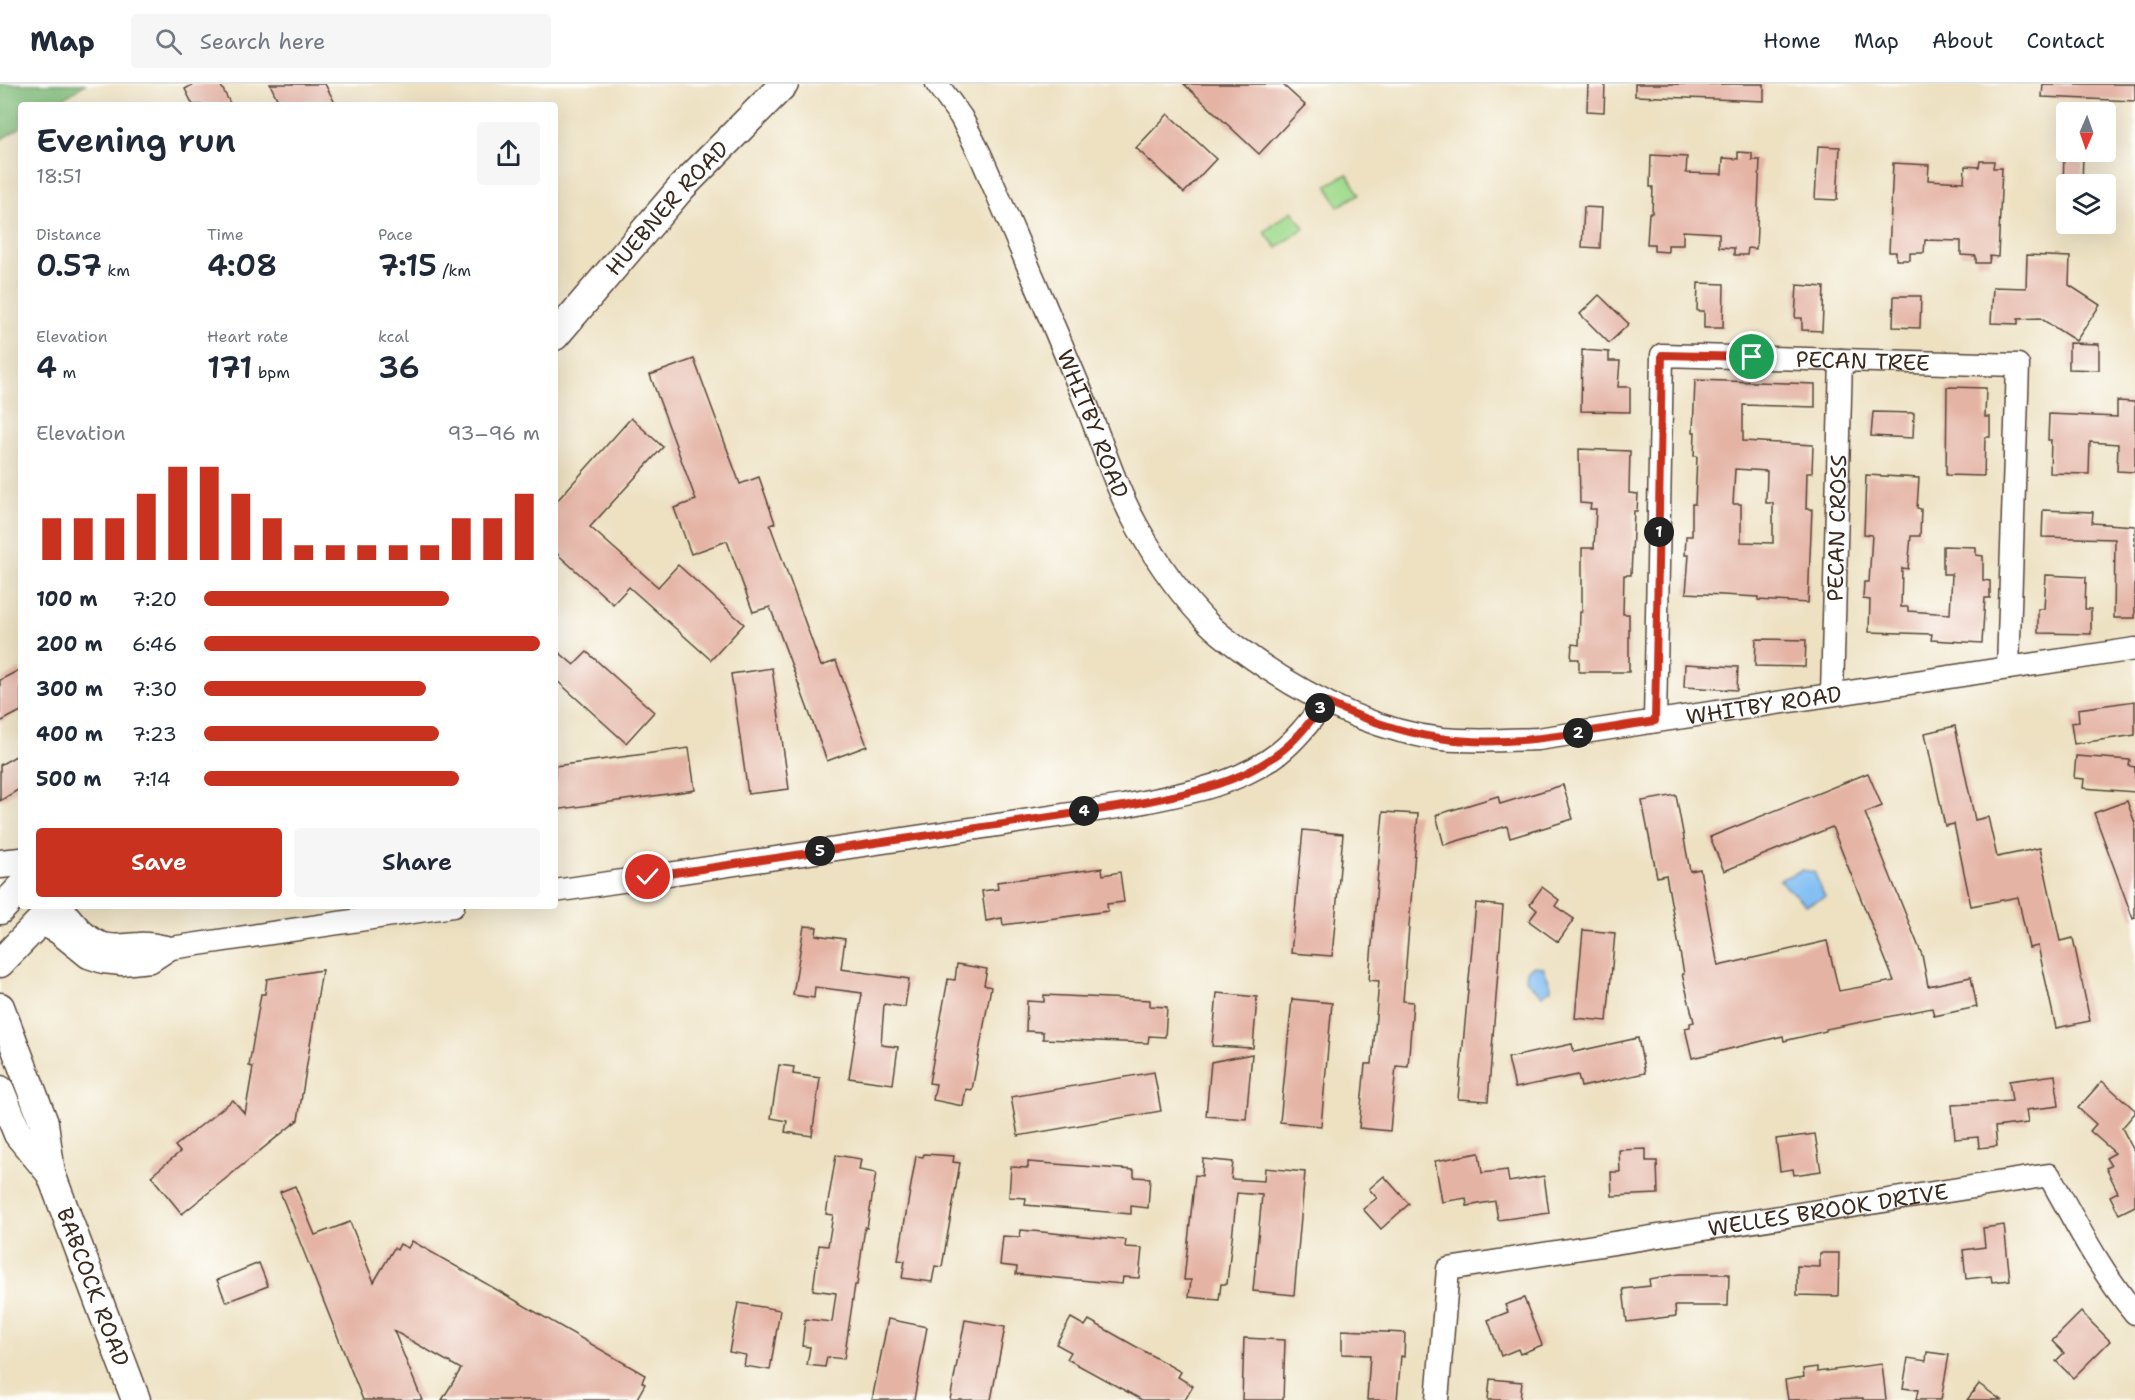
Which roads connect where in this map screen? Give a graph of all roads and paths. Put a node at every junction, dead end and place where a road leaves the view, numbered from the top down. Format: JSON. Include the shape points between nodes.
{"nodes":[{"id":1,"x":784,"y":84,"type":"edge"},
{"id":2,"x":937,"y":84,"type":"edge"},
{"id":3,"x":558,"y":332,"type":"edge"},
{"id":4,"x":1841,"y":360,"type":"junction"},
{"id":5,"x":2135,"y":649,"type":"edge"},
{"id":6,"x":2008,"y":668,"type":"junction"},
{"id":7,"x":1832,"y":694,"type":"junction"},
{"id":8,"x":1325,"y":702,"type":"junction"},
{"id":9,"x":1655,"y":721,"type":"junction"},
{"id":10,"x":18,"y":862,"type":"edge"},
{"id":11,"x":0,"y":864,"type":"edge"},
{"id":12,"x":18,"y":891,"type":"edge"},
{"id":13,"x":558,"y":891,"type":"edge"},
{"id":14,"x":64,"y":909,"type":"edge"},
{"id":15,"x":433,"y":909,"type":"edge"},
{"id":16,"x":0,"y":910,"type":"edge"},
{"id":17,"x":47,"y":914,"type":"edge"},
{"id":18,"x":171,"y":948,"type":"junction"},
{"id":19,"x":0,"y":963,"type":"edge"},
{"id":20,"x":0,"y":1007,"type":"edge"},
{"id":21,"x":3,"y":1102,"type":"edge"},
{"id":22,"x":51,"y":1174,"type":"junction"},
{"id":23,"x":2135,"y":1313,"type":"edge"},
{"id":24,"x":136,"y":1400,"type":"edge"},
{"id":25,"x":1437,"y":1400,"type":"edge"}],
"edges":[{"from":1,"to":3,"type":"main road","name":"HUEBNER ROAD","via":[[681,187]]},
{"from":2,"to":8,"type":"street","name":"WHITBY ROAD","via":[[980,153],[1135,524],[1188,601],[1210,625],[1274,673]]},
{"from":4,"to":6,"type":"street","name":"PECAN TREE","via":[[2018,365]]},
{"from":4,"to":7,"type":"street","name":"PECAN CROSS"},
{"from":4,"to":9,"type":"street","name":"PECAN TREE","via":[[1662,355]]},
{"from":5,"to":6,"type":"street","name":"WHITBY ROAD"},
{"from":6,"to":7,"type":"street","name":"WHITBY ROAD"},
{"from":7,"to":9,"type":"street","name":"WHITBY ROAD"},
{"from":8,"to":9,"type":"street","name":"WHITBY ROAD","via":[[1410,733],[1479,741],[1538,739]]},
{"from":8,"to":13,"type":"street","via":[[1281,752],[1240,777],[1200,790],[1124,806]]},
{"from":10,"to":11,"type":"main road"},
{"from":12,"to":16,"type":"main road"},
{"from":14,"to":18,"type":"street","via":[[80,928],[109,946]]},
{"from":15,"to":18,"type":"street"},
{"from":17,"to":18,"type":"street","via":[[57,932],[88,957],[103,962],[151,961]]},
{"from":17,"to":19,"type":"main road"},
{"from":20,"to":22,"type":"main road","name":"BABCOCK ROAD","via":[[44,1123]]},
{"from":21,"to":22,"type":"main road","name":"BABCOCK ROAD","via":[[18,1134]]},
{"from":22,"to":24,"type":"main road","name":"BABCOCK ROAD"},
{"from":23,"to":25,"type":"street","name":"WELLES BROOK DRIVE","via":[[2100,1266],[2049,1175],[1448,1269]]}]}
